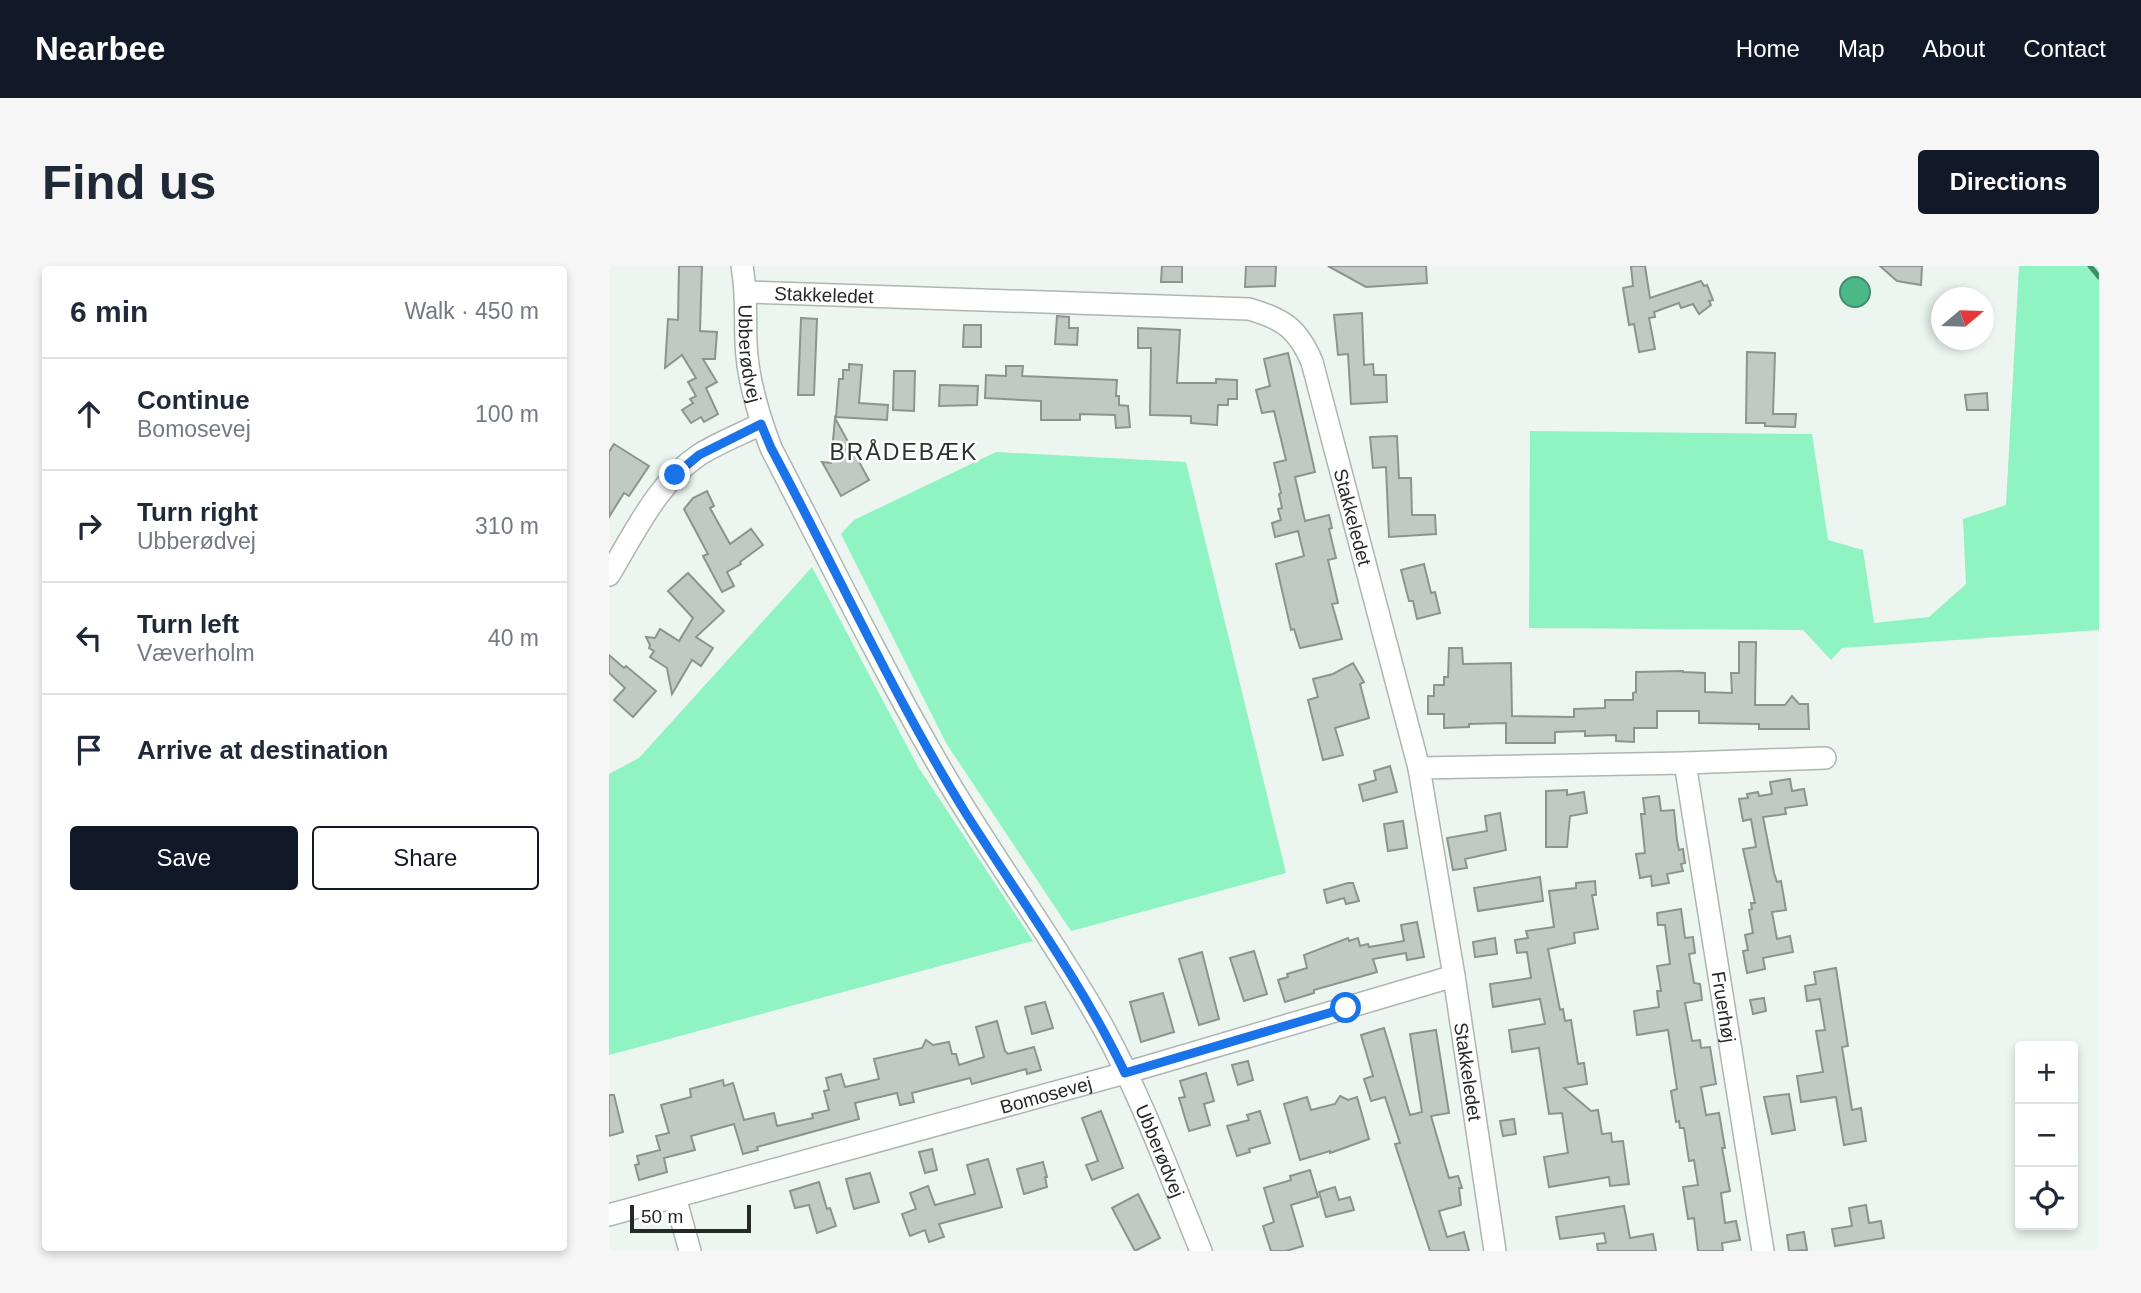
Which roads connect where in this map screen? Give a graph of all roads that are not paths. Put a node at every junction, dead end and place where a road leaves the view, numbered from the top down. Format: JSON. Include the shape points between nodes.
{"nodes":[{"id":1,"x":742,"y":266,"type":"edge"},
{"id":2,"x":747,"y":292,"type":"junction"},
{"id":3,"x":761,"y":424,"type":"junction"},
{"id":4,"x":609,"y":575,"type":"edge"},
{"id":5,"x":1825,"y":758,"type":"dead end"},
{"id":6,"x":1685,"y":763,"type":"junction"},
{"id":7,"x":1419,"y":768,"type":"junction"},
{"id":8,"x":1454,"y":975,"type":"junction"},
{"id":9,"x":1125,"y":1073,"type":"junction"},
{"id":10,"x":675,"y":1197,"type":"junction"},
{"id":11,"x":609,"y":1215,"type":"edge"},
{"id":12,"x":690,"y":1251,"type":"edge"},
{"id":13,"x":1201,"y":1251,"type":"edge"},
{"id":14,"x":1495,"y":1251,"type":"edge"},
{"id":15,"x":1763,"y":1251,"type":"edge"}],
"edges":[{"from":1,"to":2,"type":"street","name":"Ubberødvej"},
{"from":2,"to":3,"type":"street","name":"Ubberødvej","via":[[746,343]]},
{"from":2,"to":7,"type":"street","name":"Stakkeledet","via":[[1249,309],[1274,316],[1295,331],[1313,362]]},
{"from":3,"to":4,"type":"street","via":[[699,455],[675,475]]},
{"from":3,"to":9,"type":"street","name":"Ubberødvej","via":[[917,728],[965,811],[1081,989]]},
{"from":5,"to":6,"type":"street"},
{"from":6,"to":7,"type":"street"},
{"from":6,"to":15,"type":"street","name":"Fruerhøj"},
{"from":7,"to":8,"type":"street","name":"Stakkeledet"},
{"from":8,"to":9,"type":"street","name":"Bomosevej"},
{"from":8,"to":14,"type":"street","name":"Stakkeledet"},
{"from":9,"to":10,"type":"street","name":"Bomosevej"},
{"from":9,"to":13,"type":"street","name":"Ubberødvej"},
{"from":10,"to":11,"type":"street","name":"Bomosevej"},
{"from":10,"to":12,"type":"street"}]}
